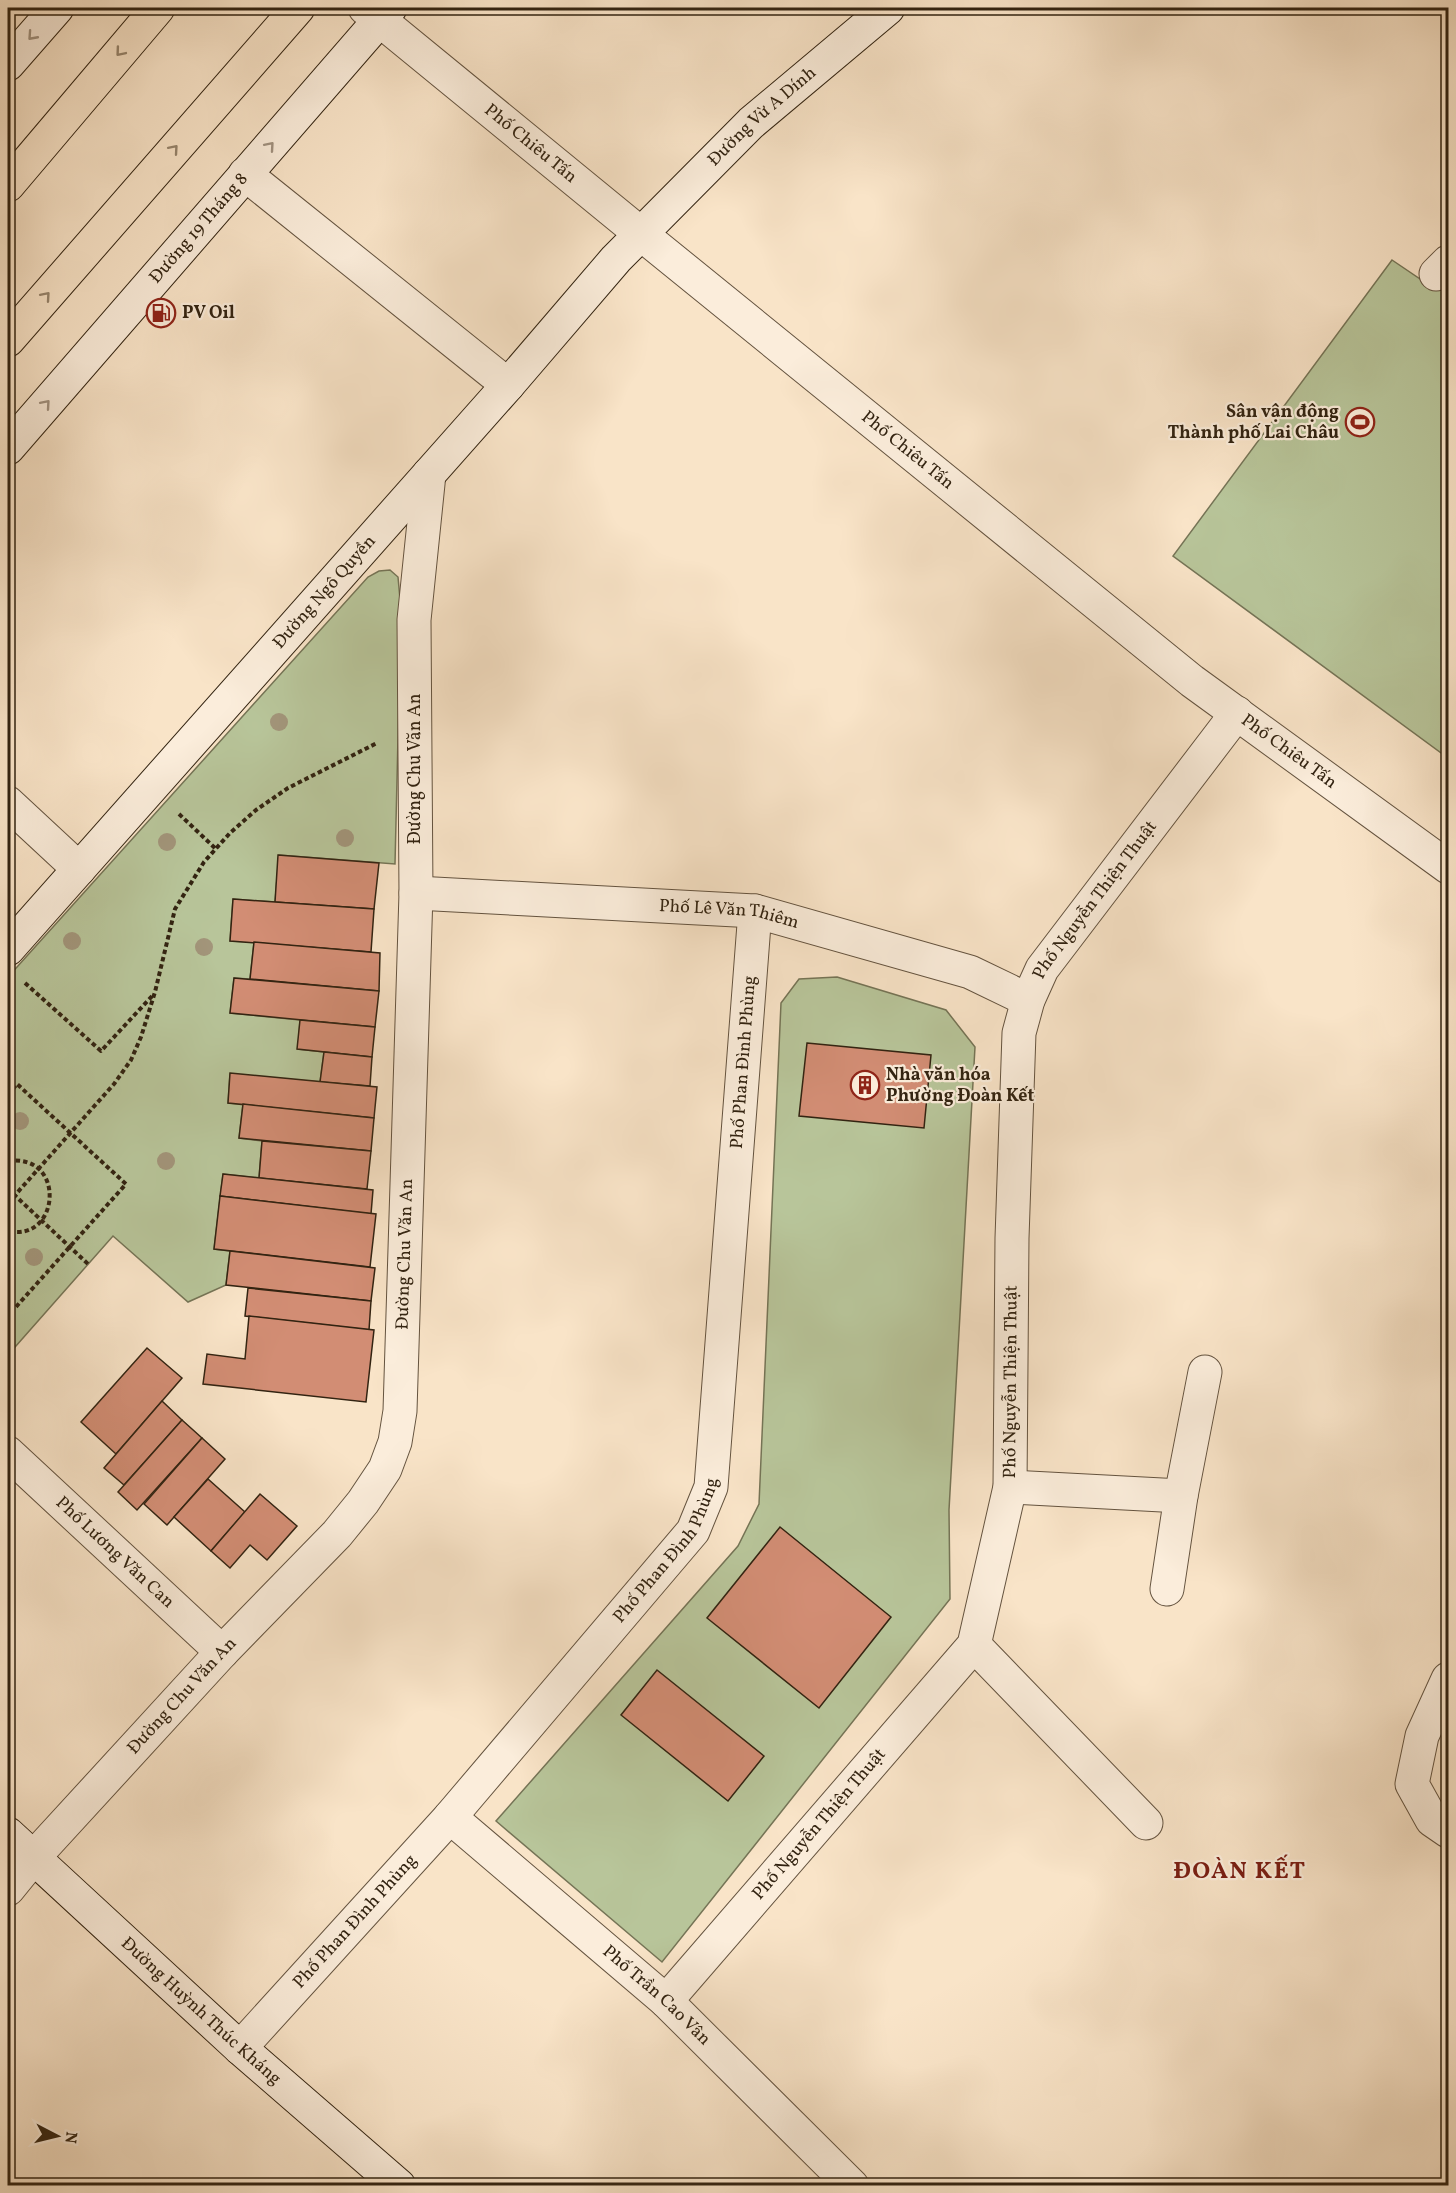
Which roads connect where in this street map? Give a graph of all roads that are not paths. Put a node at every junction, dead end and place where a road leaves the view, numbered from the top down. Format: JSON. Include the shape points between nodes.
{"nodes":[{"id":1,"x":57,"y":8,"type":"edge"},
{"id":2,"x":158,"y":8,"type":"edge"},
{"id":3,"x":298,"y":8,"type":"edge"},
{"id":4,"x":888,"y":8,"type":"edge"},
{"id":5,"x":378,"y":12,"type":"edge"},
{"id":6,"x":8,"y":64,"type":"edge"},
{"id":7,"x":245,"y":174,"type":"junction"},
{"id":8,"x":8,"y":185,"type":"edge"},
{"id":9,"x":641,"y":234,"type":"junction"},
{"id":10,"x":8,"y":340,"type":"edge"},
{"id":11,"x":508,"y":385,"type":"junction"},
{"id":12,"x":8,"y":448,"type":"edge"},
{"id":13,"x":429,"y":474,"type":"junction"},
{"id":14,"x":1237,"y":713,"type":"junction"},
{"id":15,"x":8,"y":803,"type":"edge"},
{"id":16,"x":1449,"y":867,"type":"edge"},
{"id":17,"x":79,"y":869,"type":"junction"},
{"id":18,"x":416,"y":893,"type":"junction"},
{"id":19,"x":755,"y":911,"type":"junction"},
{"id":20,"x":13,"y":963,"type":"edge"},
{"id":21,"x":1028,"y":1000,"type":"junction"},
{"id":22,"x":1205,"y":1372,"type":"dead end"},
{"id":23,"x":8,"y":1453,"type":"edge"},
{"id":24,"x":1010,"y":1487,"type":"junction"},
{"id":25,"x":1181,"y":1496,"type":"junction"},
{"id":26,"x":1167,"y":1589,"type":"dead end"},
{"id":27,"x":974,"y":1645,"type":"junction"},
{"id":28,"x":222,"y":1652,"type":"junction"},
{"id":29,"x":1449,"y":1679,"type":"edge"},
{"id":30,"x":450,"y":1817,"type":"junction"},
{"id":31,"x":1146,"y":1823,"type":"dead end"},
{"id":32,"x":1449,"y":1831,"type":"edge"},
{"id":33,"x":8,"y":1834,"type":"edge"},
{"id":34,"x":34,"y":1857,"type":"junction"},
{"id":35,"x":8,"y":1889,"type":"edge"},
{"id":36,"x":666,"y":2001,"type":"junction"},
{"id":37,"x":240,"y":2048,"type":"junction"},
{"id":38,"x":399,"y":2186,"type":"edge"},
{"id":39,"x":852,"y":2186,"type":"edge"}],
"edges":[{"from":1,"to":6,"type":"street","one_way":true},
{"from":2,"to":8,"type":"highway","one_way":true},
{"from":10,"to":3,"type":"highway","one_way":true},
{"from":4,"to":9,"type":"street","name":"Đường Vừ A Dính","via":[[751,123]]},
{"from":7,"to":5,"type":"street","name":"Đường 19 Tháng 8","one_way":true},
{"from":5,"to":9,"type":"street","name":"Phố Chiêu Tấn"},
{"from":7,"to":11,"type":"street"},
{"from":12,"to":7,"type":"street","name":"Đường 19 Tháng 8","one_way":true},
{"from":9,"to":11,"type":"street","name":"Đường Ngô Quyền"},
{"from":9,"to":14,"type":"street","name":"Phố Chiêu Tấn","via":[[1192,681]]},
{"from":11,"to":13,"type":"street","name":"Đường Ngô Quyền"},
{"from":13,"to":17,"type":"street","name":"Đường Ngô Quyền"},
{"from":13,"to":18,"type":"street","name":"Đường Chu Văn An","via":[[414,620]]},
{"from":14,"to":16,"type":"street","name":"Phố Chiêu Tấn"},
{"from":14,"to":21,"type":"street","name":"Phố Nguyễn Thiện Thuật","via":[[1042,969]]},
{"from":15,"to":17,"type":"street"},
{"from":17,"to":20,"type":"street","name":"Đường Ngô Quyền"},
{"from":18,"to":19,"type":"street","name":"Phố Lê Văn Thiêm"},
{"from":18,"to":28,"type":"street","name":"Đường Chu Văn An","via":[[400,1411],[395,1442],[385,1469],[363,1502]]},
{"from":19,"to":21,"type":"street","name":"Phố Lê Văn Thiêm","via":[[970,972]]},
{"from":19,"to":30,"type":"street","name":"Phố Phan Đình Phùng","via":[[711,1487],[693,1532]]},
{"from":21,"to":24,"type":"street","name":"Phố Nguyễn Thiện Thuật","via":[[1019,1033]]},
{"from":22,"to":25,"type":"street"},
{"from":23,"to":28,"type":"street","name":"Phố Lương Văn Can"},
{"from":24,"to":25,"type":"street"},
{"from":24,"to":27,"type":"street","name":"Phố Nguyễn Thiện Thuật"},
{"from":25,"to":26,"type":"street"},
{"from":27,"to":31,"type":"street"},
{"from":27,"to":36,"type":"street","name":"Phố Nguyễn Thiện Thuật"},
{"from":28,"to":34,"type":"street","name":"Đường Chu Văn An"},
{"from":29,"to":32,"type":"street","via":[[1422,1736],[1412,1784],[1432,1820]]},
{"from":30,"to":36,"type":"street","name":"Phố Trần Cao Vân"},
{"from":30,"to":37,"type":"street","name":"Phố Phan Đình Phùng"},
{"from":33,"to":34,"type":"street","name":"Đường Huỳnh Thúc Kháng"},
{"from":34,"to":35,"type":"street","name":"Đường Chu Văn An"},
{"from":34,"to":37,"type":"street","name":"Đường Huỳnh Thúc Kháng"},
{"from":36,"to":39,"type":"street","name":"Phố Trần Cao Vân"},
{"from":37,"to":38,"type":"street","name":"Đường Huỳnh Thúc Kháng"}]}
